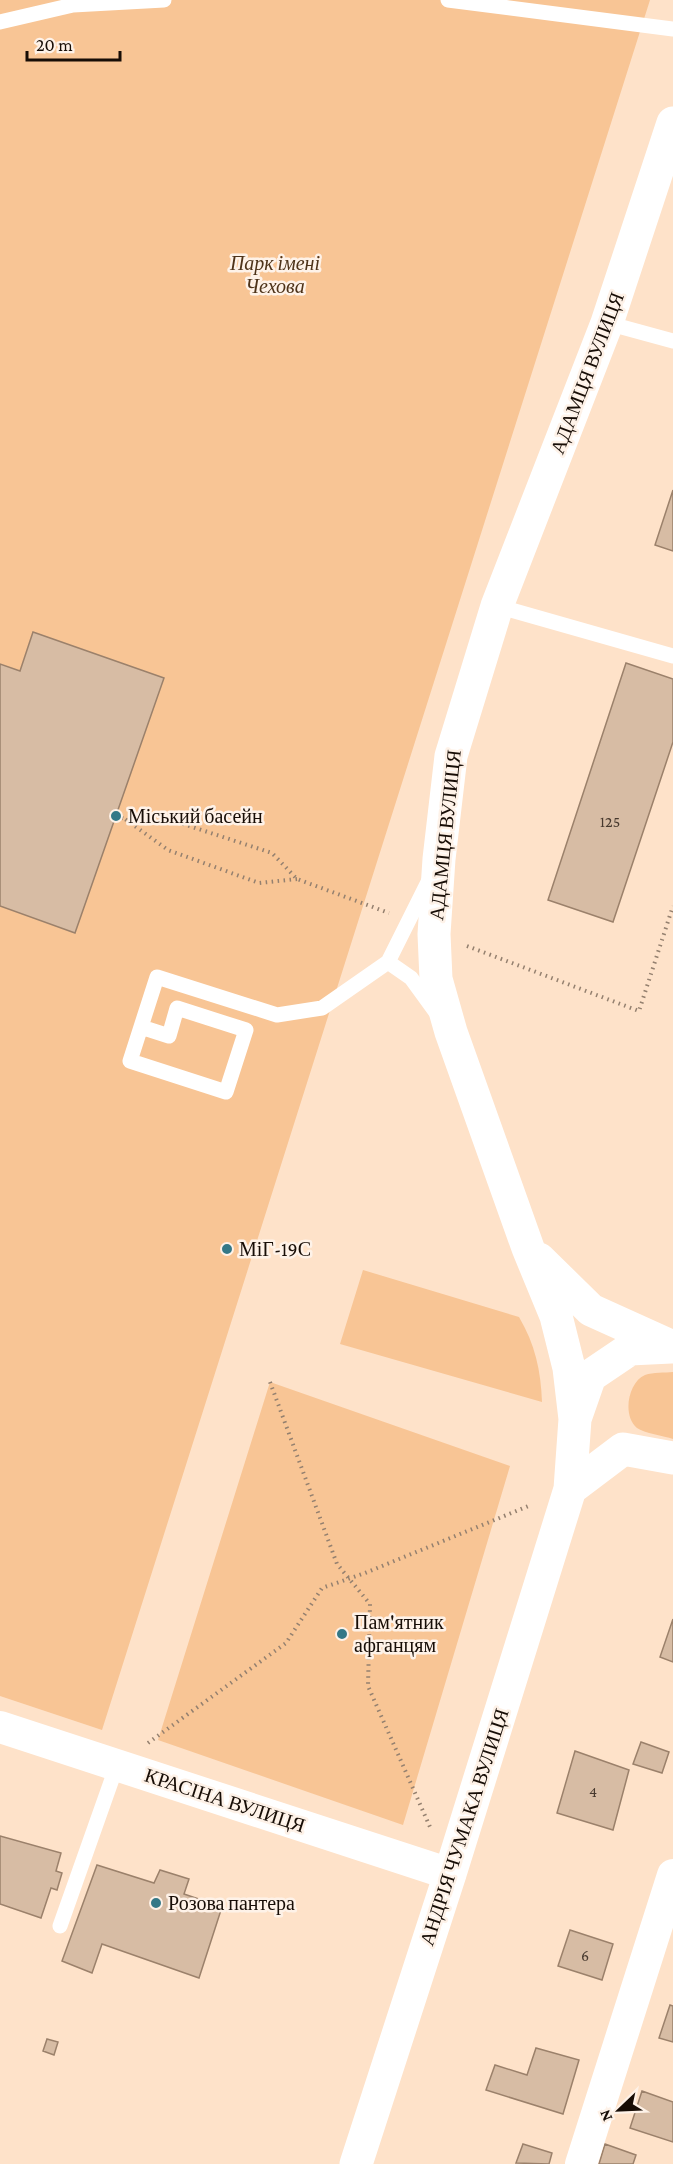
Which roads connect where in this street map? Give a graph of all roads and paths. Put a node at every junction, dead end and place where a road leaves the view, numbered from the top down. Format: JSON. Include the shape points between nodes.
{"nodes":[{"id":1,"x":164,"y":0,"type":"edge"},
{"id":2,"x":448,"y":0,"type":"edge"},
{"id":3,"x":0,"y":22,"type":"edge"},
{"id":4,"x":673,"y":29,"type":"edge"},
{"id":5,"x":673,"y":123,"type":"edge"},
{"id":6,"x":607,"y":323,"type":"junction"},
{"id":7,"x":673,"y":342,"type":"edge"},
{"id":8,"x":497,"y":606,"type":"junction"},
{"id":9,"x":673,"y":656,"type":"edge"},
{"id":10,"x":116,"y":816,"type":"dead end"},
{"id":11,"x":125,"y":819,"type":"junction"},
{"id":12,"x":297,"y":879,"type":"junction"},
{"id":13,"x":673,"y":906,"type":"edge"},
{"id":14,"x":422,"y":927,"type":"junction"},
{"id":15,"x":388,"y":962,"type":"junction"},
{"id":16,"x":141,"y":1027,"type":"junction"},
{"id":17,"x":451,"y":1032,"type":"junction"},
{"id":18,"x":528,"y":1248,"type":"junction"},
{"id":19,"x":673,"y":1347,"type":"edge"},
{"id":20,"x":270,"y":1382,"type":"dead end"},
{"id":21,"x":575,"y":1419,"type":"junction"},
{"id":22,"x":673,"y":1458,"type":"edge"},
{"id":23,"x":570,"y":1489,"type":"junction"},
{"id":24,"x":349,"y":1579,"type":"junction"},
{"id":25,"x":0,"y":1727,"type":"edge"},
{"id":26,"x":117,"y":1765,"type":"junction"},
{"id":27,"x":450,"y":1874,"type":"junction"},
{"id":28,"x":673,"y":1875,"type":"edge"},
{"id":29,"x":60,"y":1926,"type":"dead end"},
{"id":30,"x":356,"y":2164,"type":"edge"},
{"id":31,"x":581,"y":2164,"type":"edge"}],
"edges":[{"from":1,"to":3,"type":"lane","via":[[73,5]]},
{"from":2,"to":4,"type":"lane"},
{"from":5,"to":6,"type":"street","name":"АДАМЦЯ ВУЛИЦЯ"},
{"from":6,"to":7,"type":"lane"},
{"from":6,"to":8,"type":"street","name":"АДАМЦЯ ВУЛИЦЯ"},
{"from":8,"to":9,"type":"lane"},
{"from":8,"to":14,"type":"street","name":"АДАМЦЯ ВУЛИЦЯ","via":[[451,756],[440,859]]},
{"from":10,"to":11,"type":"path"},
{"from":11,"to":12,"type":"path","via":[[168,850],[259,883]]},
{"from":11,"to":12,"type":"path","via":[[177,822],[272,853]]},
{"from":12,"to":14,"type":"path"},
{"from":13,"to":14,"type":"path","via":[[639,1011]]},
{"from":14,"to":15,"type":"lane"},
{"from":14,"to":17,"type":"street","name":"АДАМЦЯ ВУЛИЦЯ"},
{"from":15,"to":16,"type":"lane","via":[[322,1008],[277,1015],[157,977]]},
{"from":15,"to":17,"type":"lane","via":[[411,978]]},
{"from":16,"to":16,"type":"lane","via":[[130,1061],[226,1092],[246,1030],[177,1008],[169,1036]]},
{"from":17,"to":18,"type":"street","name":"АДАМЦЯ ВУЛИЦЯ"},
{"from":18,"to":19,"type":"street","via":[[591,1310]]},
{"from":18,"to":21,"type":"street","name":"АДАМЦЯ ВУЛИЦЯ","via":[[556,1316],[569,1368]]},
{"from":19,"to":21,"type":"street","via":[[630,1349],[590,1376]]},
{"from":20,"to":24,"type":"path","via":[[337,1564]]},
{"from":21,"to":23,"type":"street","name":"АДАМЦЯ ВУЛИЦЯ"},
{"from":22,"to":23,"type":"street","via":[[623,1449]]},
{"from":23,"to":24,"type":"path"},
{"from":23,"to":27,"type":"street","name":"АНДРІЯ ЧУМАКА ВУЛИЦЯ"},
{"from":24,"to":26,"type":"path","via":[[322,1588],[286,1643]]},
{"from":24,"to":27,"type":"path","via":[[370,1604],[368,1686]]},
{"from":25,"to":26,"type":"street","name":"КРАСІНА ВУЛИЦЯ"},
{"from":26,"to":27,"type":"street","name":"КРАСІНА ВУЛИЦЯ"},
{"from":26,"to":29,"type":"lane"},
{"from":27,"to":30,"type":"street","name":"АНДРІЯ ЧУМАКА ВУЛИЦЯ"},
{"from":28,"to":31,"type":"street"}]}
